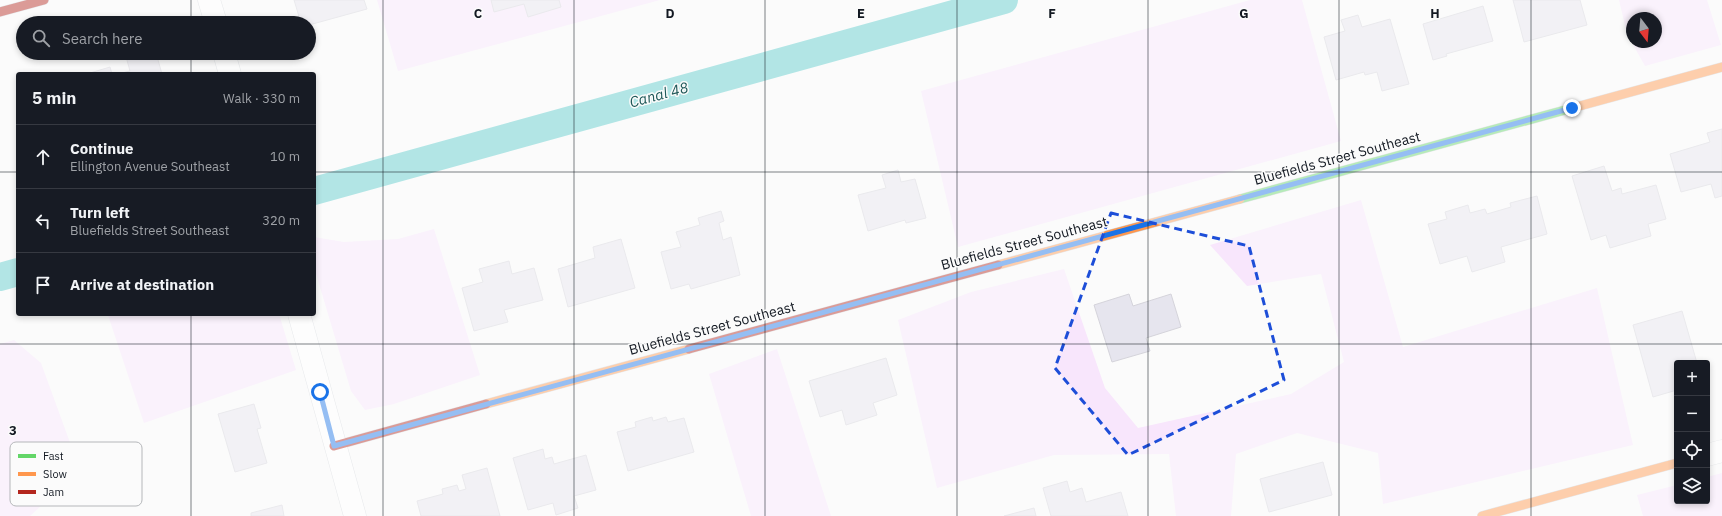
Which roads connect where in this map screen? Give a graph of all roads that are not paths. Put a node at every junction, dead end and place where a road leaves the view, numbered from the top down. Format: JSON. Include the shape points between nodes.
{"nodes":[{"id":1,"x":44,"y":0,"type":"edge"},
{"id":2,"x":209,"y":0,"type":"edge"},
{"id":3,"x":0,"y":12,"type":"edge"},
{"id":4,"x":214,"y":16,"type":"edge"},
{"id":5,"x":226,"y":60,"type":"edge"},
{"id":6,"x":1722,"y":67,"type":"edge"},
{"id":7,"x":229,"y":72,"type":"edge"},
{"id":8,"x":299,"y":316,"type":"edge"},
{"id":9,"x":334,"y":446,"type":"junction"},
{"id":10,"x":1722,"y":451,"type":"edge"},
{"id":11,"x":1710,"y":454,"type":"edge"},
{"id":12,"x":1674,"y":464,"type":"edge"},
{"id":13,"x":355,"y":516,"type":"edge"},
{"id":14,"x":1482,"y":516,"type":"edge"}],
"edges":[{"from":1,"to":3,"type":"street"},
{"from":2,"to":4,"type":"street"},
{"from":5,"to":7,"type":"street"},
{"from":6,"to":9,"type":"street","name":"Bluefields Street Southeast"},
{"from":8,"to":9,"type":"street"},
{"from":9,"to":13,"type":"street"},
{"from":10,"to":11,"type":"street"},
{"from":12,"to":14,"type":"street"}]}
